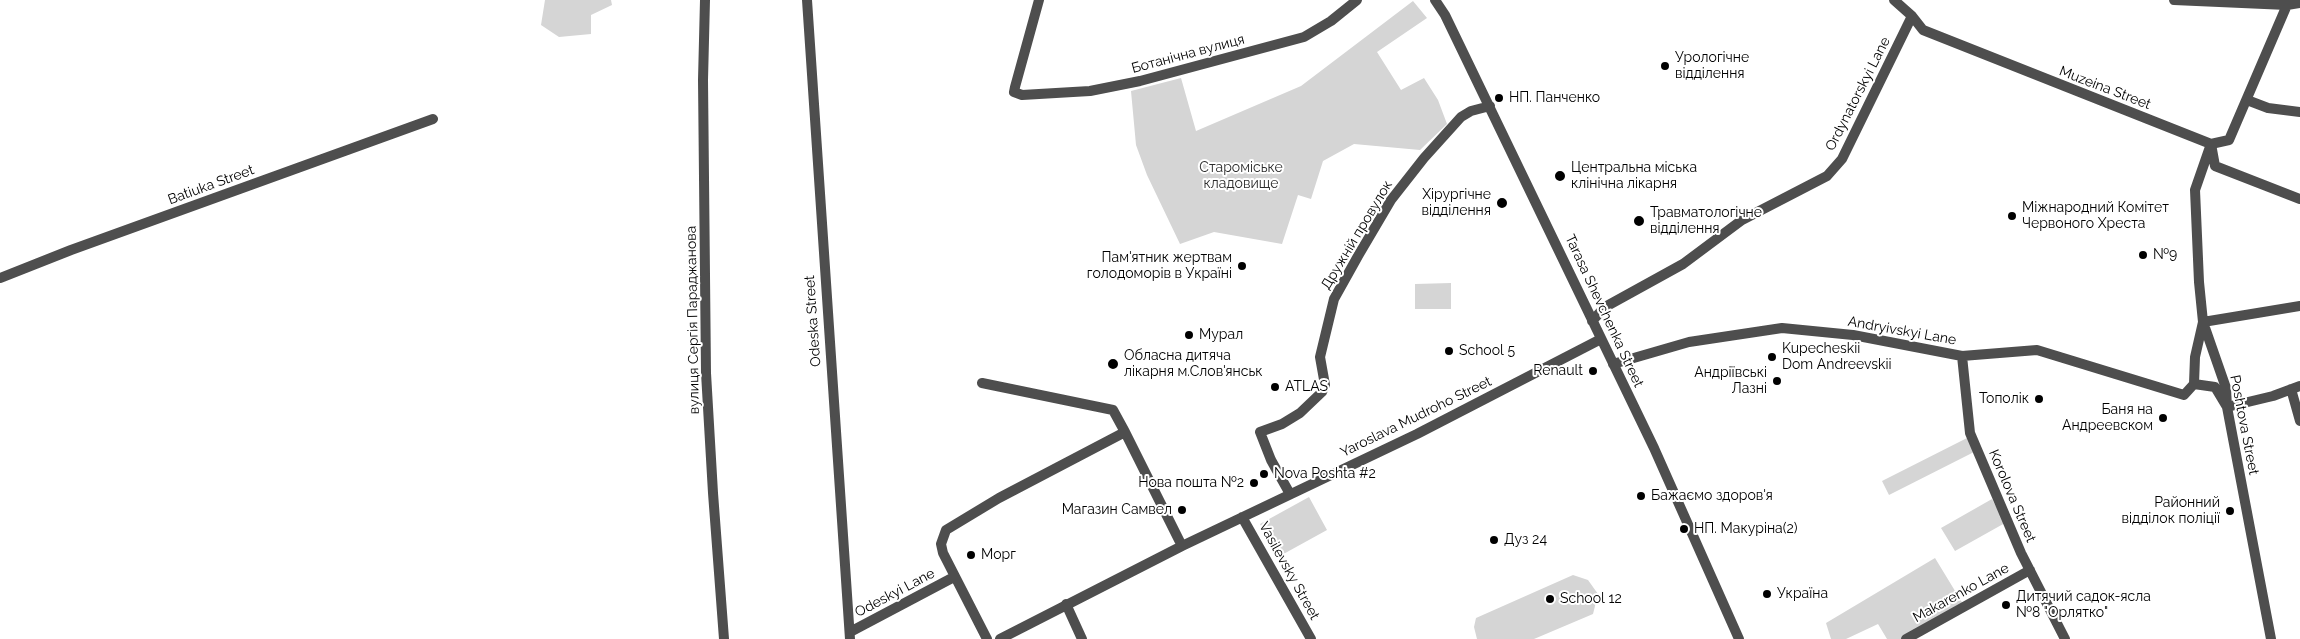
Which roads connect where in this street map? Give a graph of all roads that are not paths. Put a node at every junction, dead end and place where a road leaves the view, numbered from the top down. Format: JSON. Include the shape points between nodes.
{"nodes":[{"id":1,"x":705,"y":0,"type":"edge"},
{"id":2,"x":807,"y":0,"type":"edge"},
{"id":3,"x":1039,"y":0,"type":"edge"},
{"id":4,"x":1357,"y":0,"type":"edge"},
{"id":5,"x":1894,"y":0,"type":"edge"},
{"id":6,"x":2174,"y":0,"type":"edge"},
{"id":7,"x":1437,"y":1,"type":"edge"},
{"id":8,"x":2300,"y":3,"type":"edge"},
{"id":9,"x":2287,"y":5,"type":"junction"},
{"id":10,"x":1912,"y":16,"type":"junction"},
{"id":11,"x":2247,"y":100,"type":"junction"},
{"id":12,"x":1490,"y":106,"type":"junction"},
{"id":13,"x":2300,"y":112,"type":"edge"},
{"id":14,"x":433,"y":119,"type":"dead end"},
{"id":15,"x":2211,"y":144,"type":"junction"},
{"id":16,"x":2300,"y":199,"type":"edge"},
{"id":17,"x":0,"y":278,"type":"edge"},
{"id":18,"x":2300,"y":306,"type":"edge"},
{"id":19,"x":1592,"y":321,"type":"junction"},
{"id":20,"x":2203,"y":322,"type":"junction"},
{"id":21,"x":1601,"y":340,"type":"junction"},
{"id":22,"x":1962,"y":356,"type":"junction"},
{"id":23,"x":1613,"y":364,"type":"junction"},
{"id":24,"x":982,"y":383,"type":"dead end"},
{"id":25,"x":2194,"y":384,"type":"junction"},
{"id":26,"x":2296,"y":388,"type":"edge"},
{"id":27,"x":2227,"y":407,"type":"junction"},
{"id":28,"x":2300,"y":421,"type":"edge"},
{"id":29,"x":1125,"y":432,"type":"junction"},
{"id":30,"x":1290,"y":494,"type":"junction"},
{"id":31,"x":1242,"y":517,"type":"junction"},
{"id":32,"x":1182,"y":546,"type":"junction"},
{"id":33,"x":2030,"y":570,"type":"junction"},
{"id":34,"x":954,"y":577,"type":"junction"},
{"id":35,"x":1066,"y":604,"type":"junction"},
{"id":36,"x":850,"y":636,"type":"edge"},
{"id":37,"x":2062,"y":638,"type":"edge"},
{"id":38,"x":724,"y":639,"type":"edge"},
{"id":39,"x":987,"y":639,"type":"edge"},
{"id":40,"x":1000,"y":639,"type":"edge"},
{"id":41,"x":1082,"y":639,"type":"edge"},
{"id":42,"x":1311,"y":639,"type":"edge"},
{"id":43,"x":1740,"y":639,"type":"edge"},
{"id":44,"x":1906,"y":639,"type":"edge"},
{"id":45,"x":2271,"y":639,"type":"edge"}],
"edges":[{"from":1,"to":38,"type":"street","name":"вулиця Сергія Параджанова","via":[[706,373]]},
{"from":2,"to":36,"type":"street","name":"Odeska Street"},
{"from":3,"to":4,"type":"street","name":"Ботанічна вулиця","via":[[1014,92],[1028,96],[1090,92],[1304,37]]},
{"from":5,"to":10,"type":"street","name":"Muzeina Street"},
{"from":6,"to":9,"type":"street"},
{"from":7,"to":12,"type":"street","name":"Tarasa Shevchenka Street"},
{"from":8,"to":9,"type":"street"},
{"from":9,"to":11,"type":"street"},
{"from":10,"to":15,"type":"street","name":"Muzeina Street","via":[[1922,30]]},
{"from":10,"to":19,"type":"street","name":"Ordynatorskyi Lane","via":[[1842,158],[1827,176],[1742,220],[1683,264],[1605,307]]},
{"from":11,"to":13,"type":"street","via":[[2268,108]]},
{"from":11,"to":15,"type":"street","via":[[2229,140]]},
{"from":12,"to":19,"type":"street","name":"Tarasa Shevchenka Street"},
{"from":12,"to":30,"type":"street","name":"Дружній провулок","via":[[1461,117],[1391,200],[1334,299],[1320,357],[1325,385],[1322,392],[1300,413],[1260,432]]},
{"from":14,"to":17,"type":"street","name":"Batiuka Street"},
{"from":15,"to":16,"type":"street","via":[[2215,166]]},
{"from":15,"to":20,"type":"street","name":"Poshtova Street","via":[[2195,190]]},
{"from":18,"to":20,"type":"street"},
{"from":19,"to":21,"type":"street","name":"Tarasa Shevchenka Street"},
{"from":20,"to":25,"type":"street","via":[[2195,357]]},
{"from":20,"to":27,"type":"street","name":"Poshtova Street","via":[[2226,388]]},
{"from":21,"to":23,"type":"street","name":"Tarasa Shevchenka Street"},
{"from":21,"to":30,"type":"street","name":"Yaroslava Mudroho Street","via":[[1417,434]]},
{"from":22,"to":23,"type":"street","name":"Andryivskyi Lane","via":[[1854,334],[1782,328],[1689,342]]},
{"from":22,"to":25,"type":"street","name":"Andryivskyi Lane","via":[[2037,350],[2184,395]]},
{"from":22,"to":33,"type":"street","name":"Korolova Street","via":[[1970,433]]},
{"from":23,"to":43,"type":"street","name":"Tarasa Shevchenka Street"},
{"from":24,"to":29,"type":"street","via":[[1113,410]]},
{"from":25,"to":27,"type":"street","via":[[2215,387]]},
{"from":26,"to":27,"type":"street"},
{"from":26,"to":28,"type":"street"},
{"from":27,"to":45,"type":"street","name":"Poshtova Street"},
{"from":29,"to":32,"type":"street"},
{"from":29,"to":34,"type":"street","via":[[999,498],[946,530],[941,544]]},
{"from":30,"to":31,"type":"street","name":"Yaroslava Mudroho Street"},
{"from":31,"to":32,"type":"street","name":"Yaroslava Mudroho Street"},
{"from":31,"to":42,"type":"street","name":"Vasilevsky Street"},
{"from":32,"to":35,"type":"street","name":"Yaroslava Mudroho Street"},
{"from":33,"to":37,"type":"street","name":"Korolova Street"},
{"from":33,"to":44,"type":"street","name":"Makarenko Lane"},
{"from":34,"to":36,"type":"street","name":"Odeskyi Lane"},
{"from":34,"to":39,"type":"street"},
{"from":35,"to":40,"type":"street","name":"Yaroslava Mudroho Street"},
{"from":35,"to":41,"type":"street"}]}
